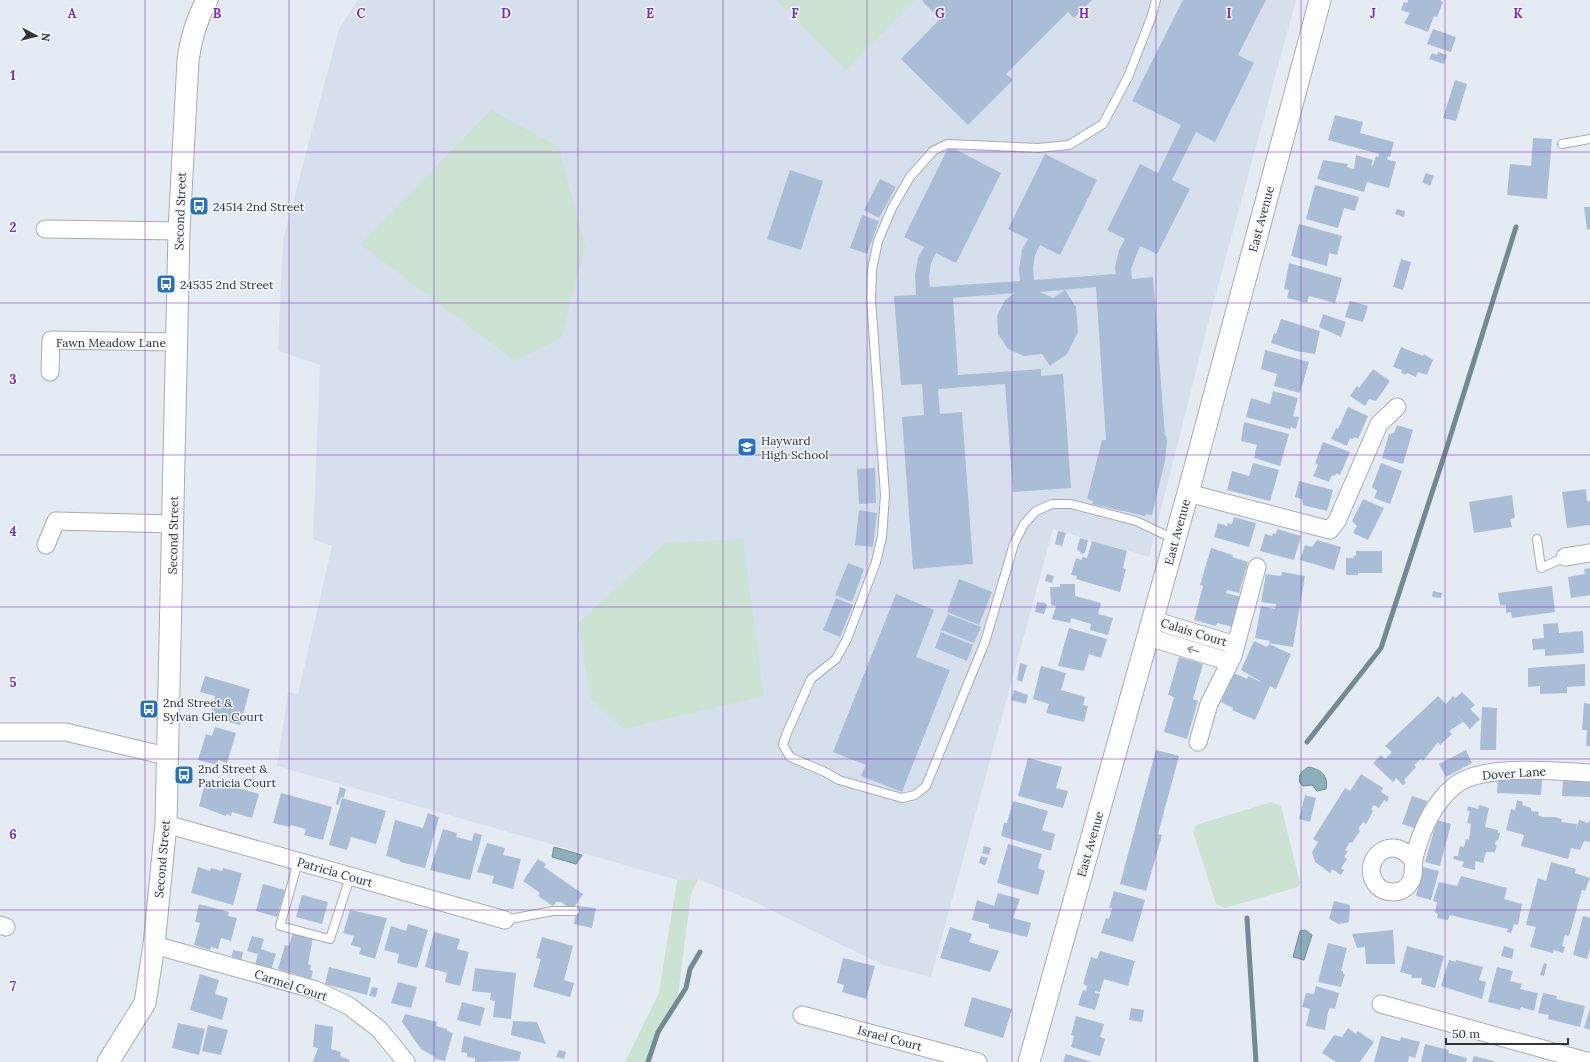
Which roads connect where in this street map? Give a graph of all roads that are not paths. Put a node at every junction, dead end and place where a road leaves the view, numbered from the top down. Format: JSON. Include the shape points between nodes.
{"nodes":[{"id":1,"x":207,"y":0,"type":"edge"},
{"id":2,"x":1156,"y":0,"type":"edge"},
{"id":3,"x":1320,"y":0,"type":"edge"},
{"id":4,"x":1590,"y":139,"type":"edge"},
{"id":5,"x":1562,"y":144,"type":"dead end"},
{"id":6,"x":45,"y":229,"type":"dead end"},
{"id":7,"x":179,"y":231,"type":"junction"},
{"id":8,"x":176,"y":342,"type":"junction"},
{"id":9,"x":50,"y":372,"type":"dead end"},
{"id":10,"x":1397,"y":408,"type":"dead end"},
{"id":11,"x":1188,"y":493,"type":"junction"},
{"id":12,"x":174,"y":524,"type":"junction"},
{"id":13,"x":1175,"y":539,"type":"junction"},
{"id":14,"x":1537,"y":539,"type":"dead end"},
{"id":15,"x":46,"y":545,"type":"dead end"},
{"id":16,"x":1590,"y":553,"type":"edge"},
{"id":17,"x":1565,"y":557,"type":"joint"},
{"id":18,"x":1257,"y":567,"type":"dead end"},
{"id":19,"x":1151,"y":628,"type":"junction"},
{"id":20,"x":1235,"y":645,"type":"junction"},
{"id":21,"x":1230,"y":662,"type":"junction"},
{"id":22,"x":0,"y":732,"type":"edge"},
{"id":23,"x":1198,"y":742,"type":"dead end"},
{"id":24,"x":166,"y":756,"type":"junction"},
{"id":25,"x":1590,"y":773,"type":"edge"},
{"id":26,"x":166,"y":824,"type":"junction"},
{"id":27,"x":1414,"y":860,"type":"dead end"},
{"id":28,"x":298,"y":862,"type":"junction"},
{"id":29,"x":350,"y":876,"type":"junction"},
{"id":30,"x":575,"y":911,"type":"dead end"},
{"id":31,"x":505,"y":920,"type":"joint"},
{"id":32,"x":154,"y":945,"type":"junction"},
{"id":33,"x":1381,"y":1004,"type":"dead end"},
{"id":34,"x":802,"y":1015,"type":"dead end"},
{"id":35,"x":108,"y":1062,"type":"edge"},
{"id":36,"x":406,"y":1062,"type":"edge"},
{"id":37,"x":978,"y":1062,"type":"edge"},
{"id":38,"x":1029,"y":1062,"type":"edge"},
{"id":39,"x":1590,"y":1062,"type":"edge"}],
"edges":[{"from":1,"to":7,"type":"street","name":"Second Street","via":[[191,36],[188,60]]},
{"from":2,"to":13,"type":"lane","via":[[1128,77],[1103,124],[1069,145],[1038,148],[946,144],[933,151],[910,177],[892,208],[878,241],[872,270],[884,495],[882,537],[876,562],[847,639],[836,658],[811,679],[786,736],[783,745],[790,758],[859,786],[902,798],[915,795],[926,786],[985,642],[1014,544],[1024,524],[1036,510],[1052,504],[1071,504],[1136,522]]},
{"from":3,"to":11,"type":"street","name":"East Avenue"},
{"from":4,"to":5,"type":"lane"},
{"from":6,"to":7,"type":"street"},
{"from":7,"to":8,"type":"street","name":"Second Street"},
{"from":8,"to":9,"type":"street","name":"Fawn Meadow Lane","via":[[51,340]]},
{"from":8,"to":12,"type":"street","name":"Second Street"},
{"from":10,"to":11,"type":"street","via":[[1379,424],[1337,522],[1330,530]]},
{"from":11,"to":13,"type":"street","name":"East Avenue"},
{"from":12,"to":15,"type":"street","via":[[56,521]]},
{"from":12,"to":24,"type":"street","name":"Second Street"},
{"from":13,"to":19,"type":"street","name":"East Avenue"},
{"from":14,"to":17,"type":"lane","via":[[1541,568]]},
{"from":16,"to":17,"type":"street"},
{"from":18,"to":20,"type":"street","name":"Calais Court"},
{"from":19,"to":20,"type":"street","name":"Calais Court"},
{"from":21,"to":19,"type":"street","name":"Calais Court","one_way":true},
{"from":19,"to":38,"type":"street","name":"East Avenue"},
{"from":20,"to":21,"type":"street","name":"Calais Court"},
{"from":21,"to":23,"type":"street","name":"Calais Court","via":[[1209,704]]},
{"from":22,"to":24,"type":"street","via":[[66,732]]},
{"from":24,"to":26,"type":"street","name":"Second Street"},
{"from":25,"to":27,"type":"street","name":"Dover Lane","via":[[1549,770],[1498,772],[1463,780],[1454,786],[1432,811]]},
{"from":26,"to":28,"type":"street","name":"Patricia Court"},
{"from":26,"to":32,"type":"street","name":"Second Street"},
{"from":28,"to":29,"type":"street","name":"Patricia Court"},
{"from":28,"to":29,"type":"lane","via":[[280,926],[330,939]]},
{"from":29,"to":31,"type":"street","name":"Patricia Court"},
{"from":30,"to":31,"type":"lane","via":[[553,911]]},
{"from":32,"to":35,"type":"street","name":"Second Street","via":[[145,1003]]},
{"from":32,"to":36,"type":"street","name":"Carmel Court","via":[[316,990],[329,996],[349,1006],[379,1029]]},
{"from":33,"to":39,"type":"street"},
{"from":34,"to":37,"type":"street","name":"Israel Court"}]}
